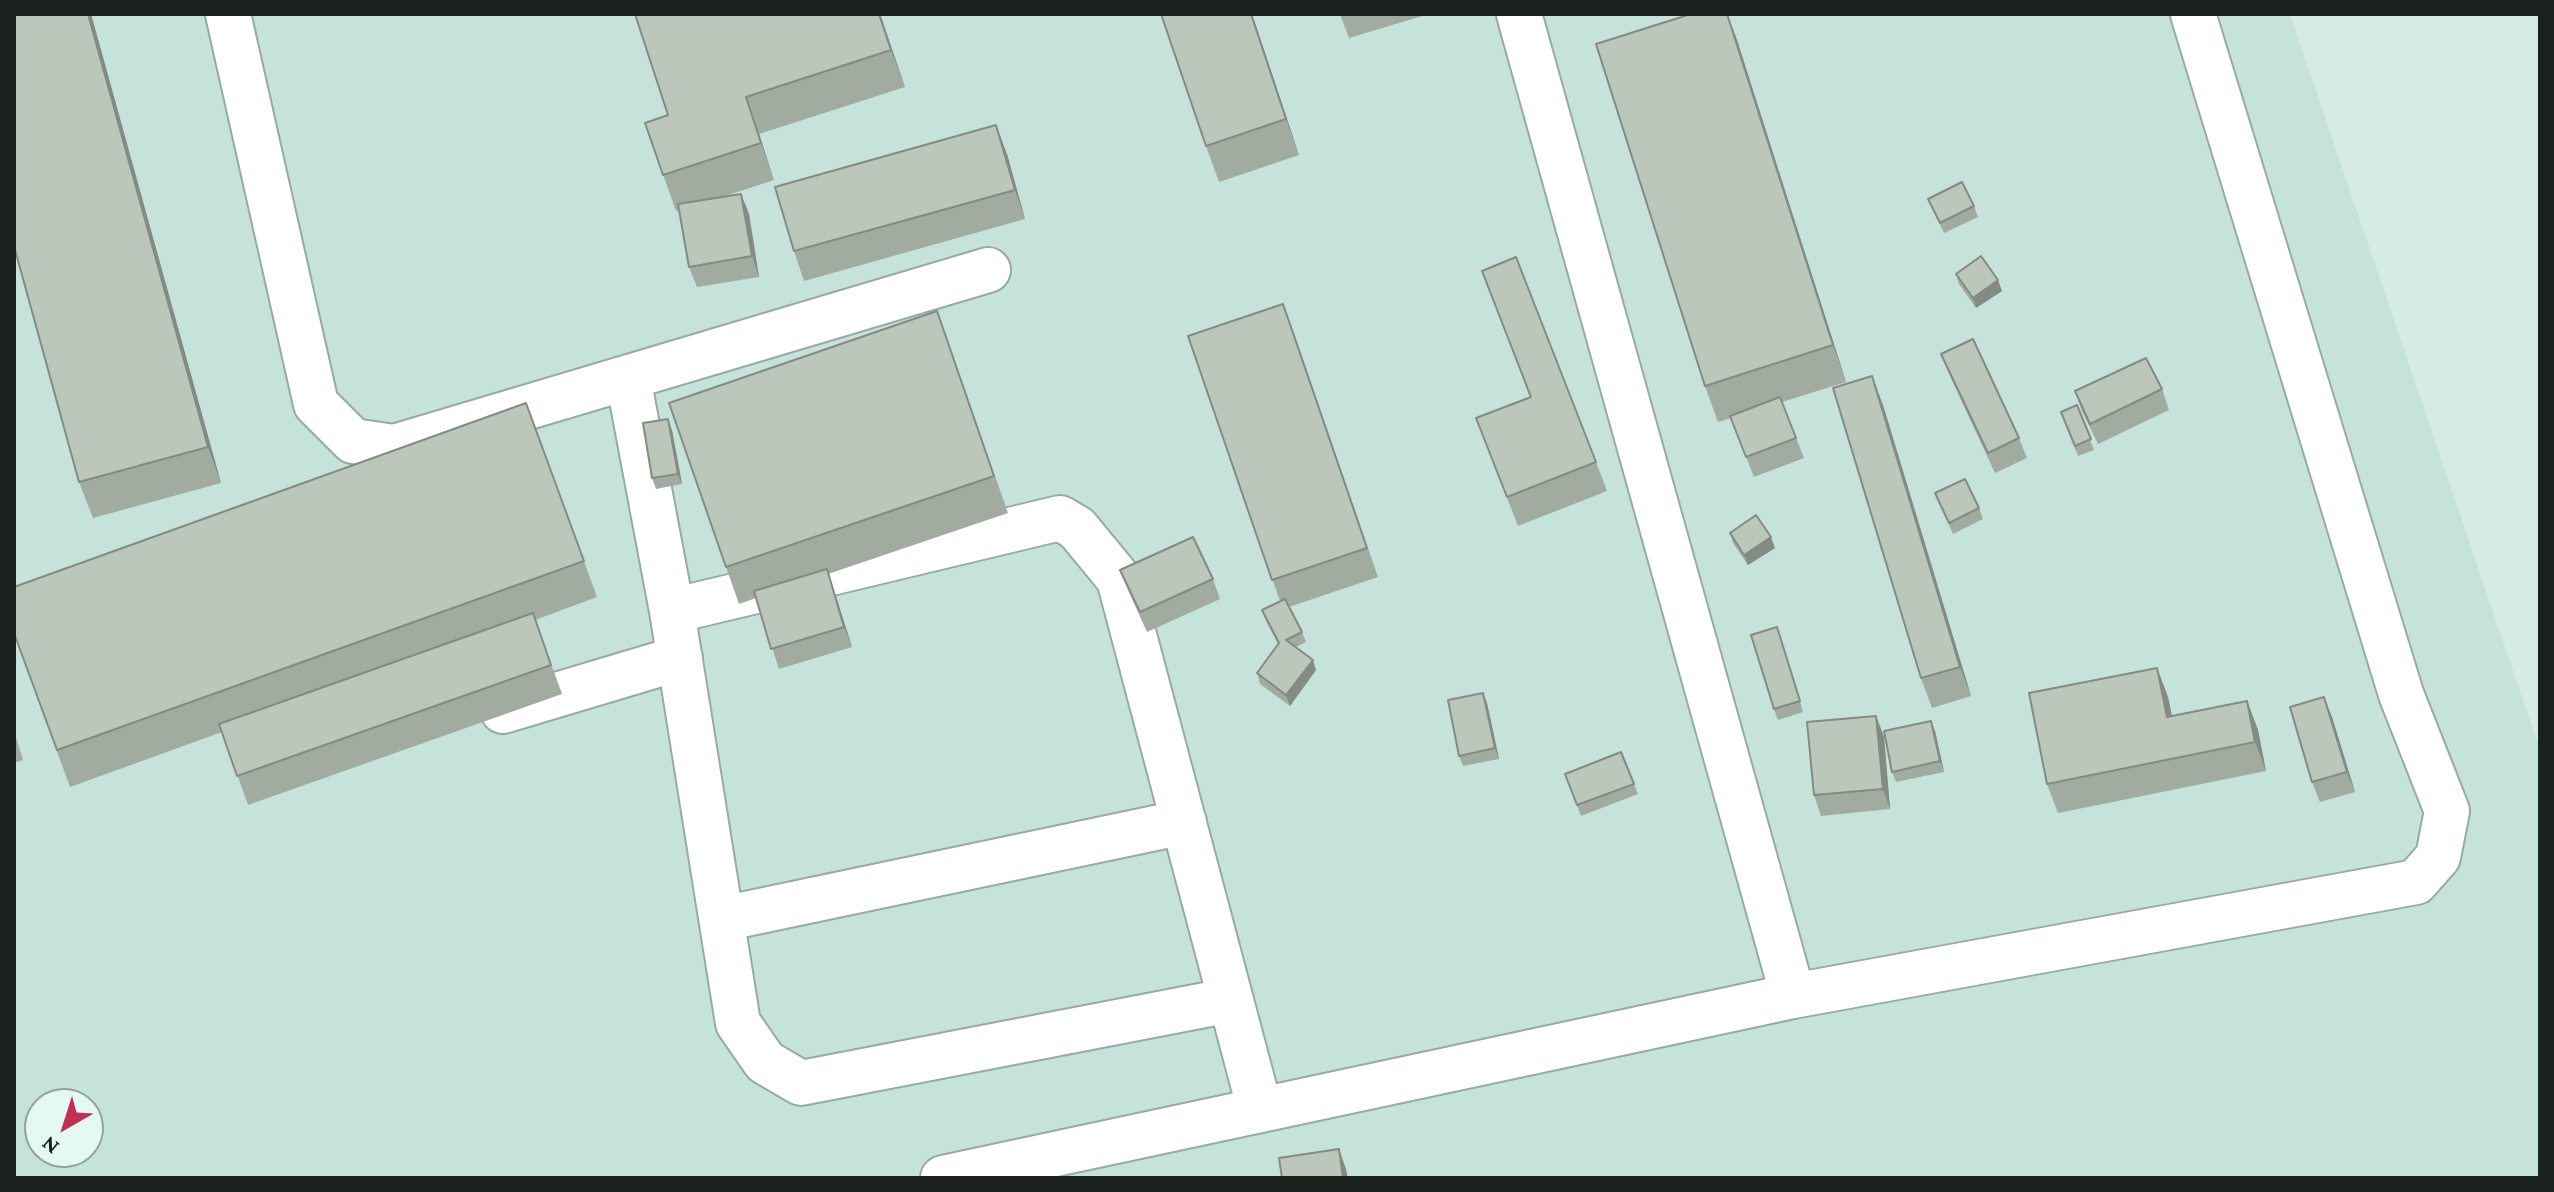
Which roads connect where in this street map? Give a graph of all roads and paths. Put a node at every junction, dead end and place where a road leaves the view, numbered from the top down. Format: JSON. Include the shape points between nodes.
{"nodes":[{"id":1,"x":228,"y":14,"type":"edge"},
{"id":2,"x":1519,"y":14,"type":"edge"},
{"id":3,"x":2193,"y":14,"type":"edge"},
{"id":4,"x":988,"y":270,"type":"dead end"},
{"id":5,"x":628,"y":378,"type":"junction"},
{"id":6,"x":672,"y":611,"type":"junction"},
{"id":7,"x":680,"y":658,"type":"junction"},
{"id":8,"x":466,"y":722,"type":"edge"},
{"id":9,"x":1184,"y":822,"type":"junction"},
{"id":10,"x":722,"y":919,"type":"junction"},
{"id":11,"x":1793,"y":996,"type":"junction"},
{"id":12,"x":1231,"y":1000,"type":"junction"},
{"id":13,"x":1260,"y":1110,"type":"junction"},
{"id":14,"x":943,"y":1178,"type":"edge"}],
"edges":[{"from":1,"to":5,"type":"lane","via":[[316,404],[353,441],[394,447]]},
{"from":2,"to":11,"type":"lane"},
{"from":3,"to":11,"type":"lane","via":[[2401,694],[2447,811],[2438,857],[2416,882]]},
{"from":4,"to":5,"type":"lane"},
{"from":5,"to":6,"type":"lane"},
{"from":6,"to":7,"type":"lane"},
{"from":6,"to":9,"type":"lane","via":[[1060,518],[1077,528],[1119,579]]},
{"from":7,"to":8,"type":"lane"},
{"from":7,"to":10,"type":"lane"},
{"from":9,"to":10,"type":"lane"},
{"from":9,"to":12,"type":"lane"},
{"from":10,"to":12,"type":"lane","via":[[738,1023],[765,1062],[801,1083]]},
{"from":11,"to":13,"type":"lane"},
{"from":12,"to":13,"type":"lane"},
{"from":13,"to":14,"type":"lane"}]}
